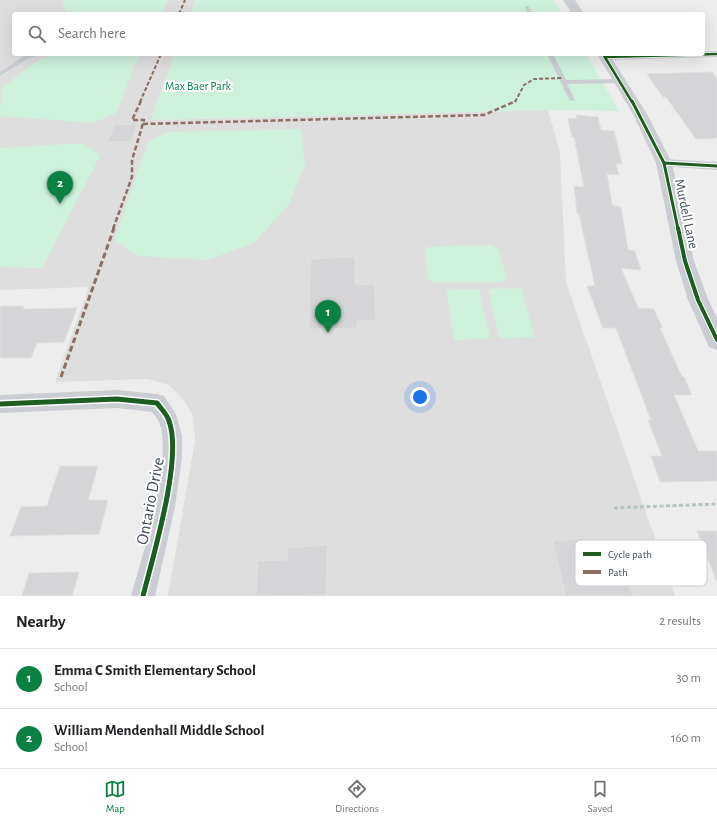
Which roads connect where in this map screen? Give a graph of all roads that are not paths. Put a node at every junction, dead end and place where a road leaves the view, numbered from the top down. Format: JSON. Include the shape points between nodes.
{"nodes":[{"id":1,"x":569,"y":0,"type":"edge"},
{"id":2,"x":527,"y":7,"type":"dead end"},
{"id":3,"x":529,"y":12,"type":"edge"},
{"id":4,"x":577,"y":12,"type":"edge"},
{"id":5,"x":705,"y":54,"type":"edge"},
{"id":6,"x":717,"y":54,"type":"edge"},
{"id":7,"x":32,"y":56,"type":"edge"},
{"id":8,"x":551,"y":56,"type":"edge"},
{"id":9,"x":604,"y":56,"type":"edge"},
{"id":10,"x":0,"y":74,"type":"edge"},
{"id":11,"x":621,"y":81,"type":"junction"},
{"id":12,"x":564,"y":82,"type":"junction"},
{"id":13,"x":572,"y":100,"type":"dead end"},
{"id":14,"x":664,"y":163,"type":"junction"},
{"id":15,"x":717,"y":166,"type":"edge"},
{"id":16,"x":717,"y":340,"type":"edge"},
{"id":17,"x":0,"y":404,"type":"edge"},
{"id":18,"x":143,"y":596,"type":"edge"}],
"edges":[{"from":1,"to":4,"type":"street"},
{"from":2,"to":3,"type":"lane"},
{"from":5,"to":6,"type":"street"},
{"from":7,"to":10,"type":"lane"},
{"from":8,"to":12,"type":"lane"},
{"from":9,"to":11,"type":"street","name":"Murdell Lane"},
{"from":11,"to":12,"type":"lane"},
{"from":11,"to":14,"type":"street","name":"Murdell Lane"},
{"from":12,"to":13,"type":"lane"},
{"from":14,"to":15,"type":"street"},
{"from":14,"to":16,"type":"street","name":"Murdell Lane","via":[[685,260],[698,300]]},
{"from":17,"to":18,"type":"street","name":"Ontario Drive","via":[[117,399],[157,403],[169,422],[173,446],[168,487]]}]}
